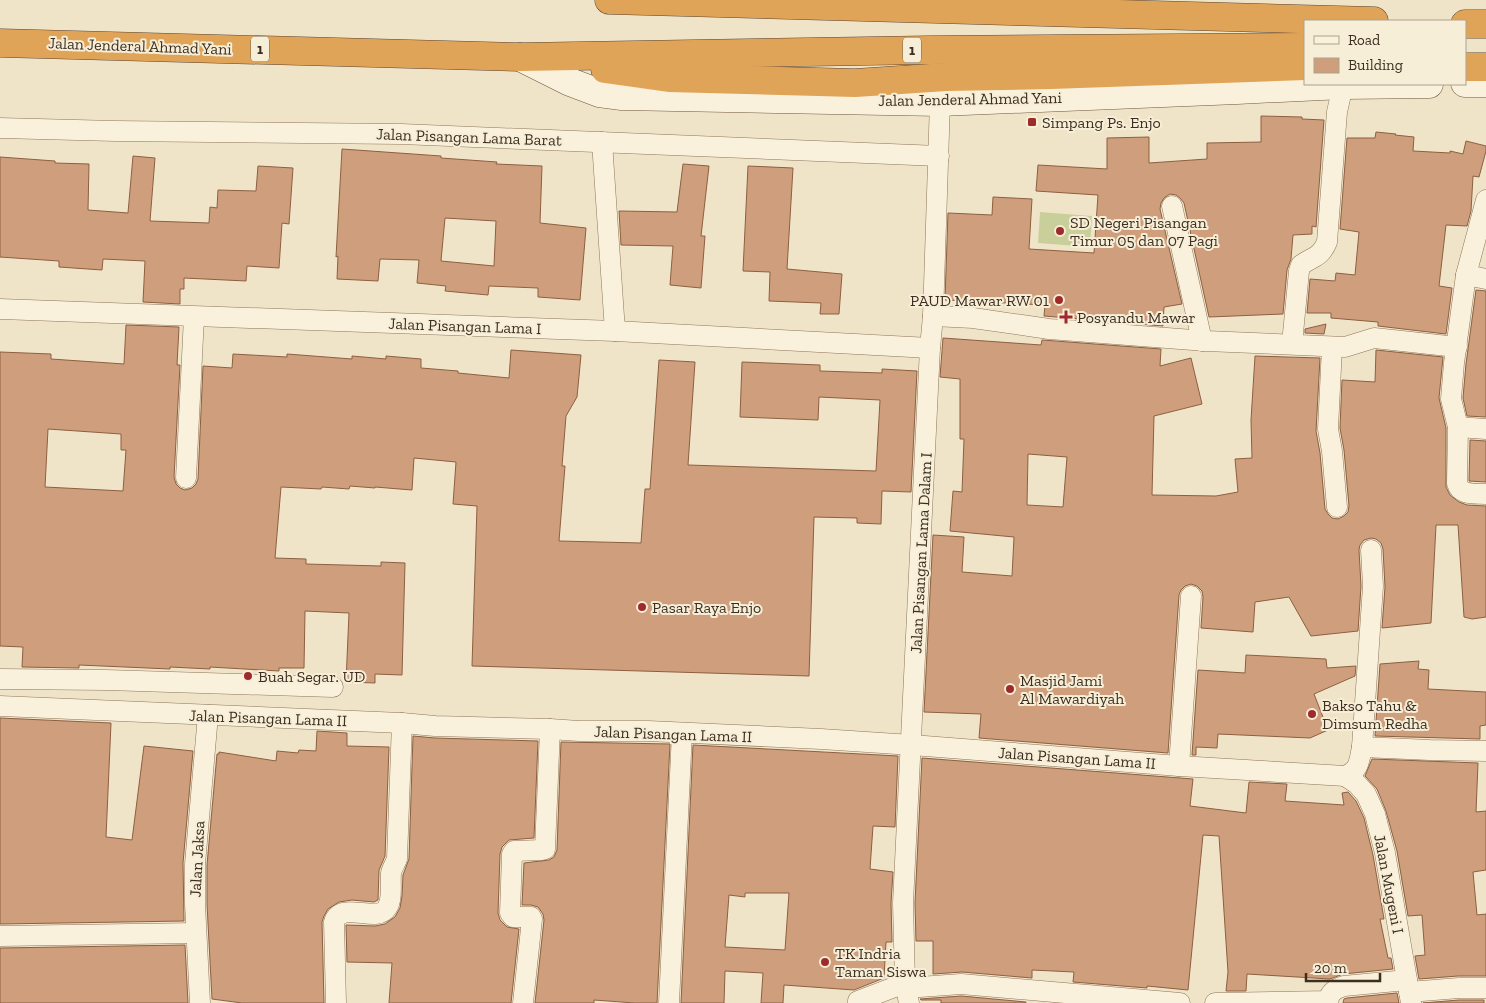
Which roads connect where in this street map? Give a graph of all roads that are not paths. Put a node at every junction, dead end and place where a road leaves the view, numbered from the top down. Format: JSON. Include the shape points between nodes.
{"nodes":[{"id":1,"x":609,"y":0,"type":"edge"},
{"id":2,"x":1338,"y":20,"type":"edge"},
{"id":3,"x":1466,"y":24,"type":"edge"},
{"id":4,"x":1486,"y":24,"type":"edge"},
{"id":5,"x":0,"y":43,"type":"edge"},
{"id":6,"x":1304,"y":47,"type":"edge"},
{"id":7,"x":1466,"y":48,"type":"edge"},
{"id":8,"x":1486,"y":48,"type":"edge"},
{"id":9,"x":520,"y":57,"type":"junction"},
{"id":10,"x":1304,"y":66,"type":"edge"},
{"id":11,"x":1466,"y":66,"type":"edge"},
{"id":12,"x":1486,"y":67,"type":"edge"},
{"id":13,"x":1466,"y":83,"type":"edge"},
{"id":14,"x":1486,"y":83,"type":"edge"},
{"id":15,"x":1343,"y":85,"type":"edge"},
{"id":16,"x":940,"y":102,"type":"junction"},
{"id":17,"x":0,"y":128,"type":"edge"},
{"id":18,"x":602,"y":142,"type":"junction"},
{"id":19,"x":939,"y":156,"type":"junction"},
{"id":20,"x":1486,"y":200,"type":"edge"},
{"id":21,"x":1172,"y":206,"type":"dead end"},
{"id":22,"x":1466,"y":275,"type":"junction"},
{"id":23,"x":1486,"y":279,"type":"edge"},
{"id":24,"x":0,"y":310,"type":"edge"},
{"id":25,"x":933,"y":316,"type":"junction"},
{"id":26,"x":194,"y":317,"type":"junction"},
{"id":27,"x":615,"y":331,"type":"junction"},
{"id":28,"x":1202,"y":341,"type":"junction"},
{"id":29,"x":1292,"y":344,"type":"junction"},
{"id":30,"x":1332,"y":346,"type":"junction"},
{"id":31,"x":1457,"y":347,"type":"junction"},
{"id":32,"x":930,"y":348,"type":"junction"},
{"id":33,"x":1458,"y":427,"type":"junction"},
{"id":34,"x":1486,"y":429,"type":"edge"},
{"id":35,"x":186,"y":478,"type":"dead end"},
{"id":36,"x":1486,"y":494,"type":"edge"},
{"id":37,"x":1337,"y":507,"type":"dead end"},
{"id":38,"x":1371,"y":550,"type":"dead end"},
{"id":39,"x":1191,"y":596,"type":"dead end"},
{"id":40,"x":0,"y":679,"type":"edge"},
{"id":41,"x":333,"y":687,"type":"dead end"},
{"id":42,"x":0,"y":706,"type":"edge"},
{"id":43,"x":208,"y":715,"type":"junction"},
{"id":44,"x":402,"y":723,"type":"junction"},
{"id":45,"x":550,"y":728,"type":"junction"},
{"id":46,"x":682,"y":733,"type":"junction"},
{"id":47,"x":912,"y":745,"type":"junction"},
{"id":48,"x":1362,"y":747,"type":"junction"},
{"id":49,"x":1486,"y":751,"type":"edge"},
{"id":50,"x":1179,"y":766,"type":"junction"},
{"id":51,"x":1345,"y":776,"type":"junction"},
{"id":52,"x":196,"y":933,"type":"junction"},
{"id":53,"x":0,"y":936,"type":"edge"},
{"id":54,"x":1486,"y":988,"type":"edge"},
{"id":55,"x":907,"y":991,"type":"edge"},
{"id":56,"x":1409,"y":992,"type":"edge"},
{"id":57,"x":854,"y":1002,"type":"edge"},
{"id":58,"x":1328,"y":1002,"type":"edge"},
{"id":59,"x":200,"y":1003,"type":"edge"},
{"id":60,"x":336,"y":1003,"type":"edge"},
{"id":61,"x":523,"y":1003,"type":"edge"},
{"id":62,"x":669,"y":1003,"type":"edge"},
{"id":63,"x":1180,"y":1003,"type":"edge"},
{"id":64,"x":1215,"y":1003,"type":"edge"}],
"edges":[{"from":1,"to":2,"type":"highway"},
{"from":3,"to":4,"type":"highway"},
{"from":5,"to":9,"type":"highway","name":"Jalan Jenderal Ahmad Yani","number":"1"},
{"from":6,"to":9,"type":"highway","name":"Jalan Jenderal Ahmad Yani","number":"1"},
{"from":7,"to":8,"type":"highway"},
{"from":9,"to":10,"type":"highway","via":[[669,78],[855,83],[946,77]]},
{"from":9,"to":16,"type":"main road","name":"Jalan Jenderal Ahmad Yani","number":"1","via":[[570,82],[599,93],[622,96]]},
{"from":11,"to":12,"type":"highway"},
{"from":13,"to":14,"type":"main road"},
{"from":15,"to":16,"type":"main road","name":"Jalan Jenderal Ahmad Yani","number":"1"},
{"from":15,"to":29,"type":"street","via":[[1337,112],[1327,242],[1323,251],[1301,265],[1299,270]]},
{"from":16,"to":19,"type":"street","name":"Jalan Pisangan Lama Dalam I"},
{"from":17,"to":18,"type":"street","name":"Jalan Pisangan Lama Barat","via":[[401,134]]},
{"from":18,"to":19,"type":"street","name":"Jalan Pisangan Lama Barat"},
{"from":18,"to":27,"type":"street"},
{"from":19,"to":25,"type":"street","name":"Jalan Pisangan Lama Dalam I"},
{"from":20,"to":22,"type":"street"},
{"from":21,"to":28,"type":"street"},
{"from":22,"to":23,"type":"street"},
{"from":22,"to":31,"type":"street"},
{"from":24,"to":26,"type":"street","name":"Jalan Pisangan Lama I"},
{"from":25,"to":28,"type":"street"},
{"from":25,"to":32,"type":"street","name":"Jalan Pisangan Lama Dalam I"},
{"from":26,"to":27,"type":"street","name":"Jalan Pisangan Lama I"},
{"from":26,"to":35,"type":"street"},
{"from":27,"to":32,"type":"street","name":"Jalan Pisangan Lama I"},
{"from":28,"to":29,"type":"street"},
{"from":29,"to":30,"type":"street"},
{"from":30,"to":31,"type":"street","via":[[1345,347],[1374,338]]},
{"from":30,"to":37,"type":"street","via":[[1328,429]]},
{"from":31,"to":33,"type":"street","via":[[1451,399]]},
{"from":32,"to":47,"type":"street","name":"Jalan Pisangan Lama Dalam I"},
{"from":33,"to":34,"type":"street"},
{"from":33,"to":36,"type":"street","via":[[1458,489]]},
{"from":38,"to":48,"type":"street","via":[[1373,586]]},
{"from":39,"to":50,"type":"street"},
{"from":40,"to":41,"type":"street"},
{"from":42,"to":43,"type":"street","name":"Jalan Pisangan Lama II"},
{"from":43,"to":44,"type":"street","name":"Jalan Pisangan Lama II"},
{"from":43,"to":52,"type":"street","name":"Jalan Jaksa","via":[[195,864]]},
{"from":44,"to":45,"type":"street","name":"Jalan Pisangan Lama II"},
{"from":44,"to":60,"type":"street","via":[[397,859],[391,872],[389,903],[380,914],[336,916]]},
{"from":45,"to":46,"type":"street","name":"Jalan Pisangan Lama II"},
{"from":45,"to":61,"type":"street","via":[[545,849],[514,851],[512,854],[510,914],[531,916],[532,919]]},
{"from":46,"to":47,"type":"street","name":"Jalan Pisangan Lama II"},
{"from":46,"to":62,"type":"street"},
{"from":47,"to":50,"type":"street","name":"Jalan Pisangan Lama II"},
{"from":47,"to":55,"type":"street","name":"Jalan Pisangan Lama Dalam I","via":[[903,904]]},
{"from":48,"to":49,"type":"street"},
{"from":48,"to":51,"type":"street","via":[[1358,765]]},
{"from":50,"to":51,"type":"street","name":"Jalan Pisangan Lama II"},
{"from":51,"to":56,"type":"street","name":"Jalan Mugeni I","via":[[1366,794],[1375,814],[1385,853]]},
{"from":52,"to":53,"type":"street"},
{"from":52,"to":59,"type":"street","name":"Jalan Jaksa"},
{"from":54,"to":56,"type":"street"},
{"from":55,"to":57,"type":"street"},
{"from":55,"to":63,"type":"street","via":[[961,984]]},
{"from":56,"to":58,"type":"street","via":[[1344,986],[1330,994]]},
{"from":58,"to":64,"type":"street"}]}
